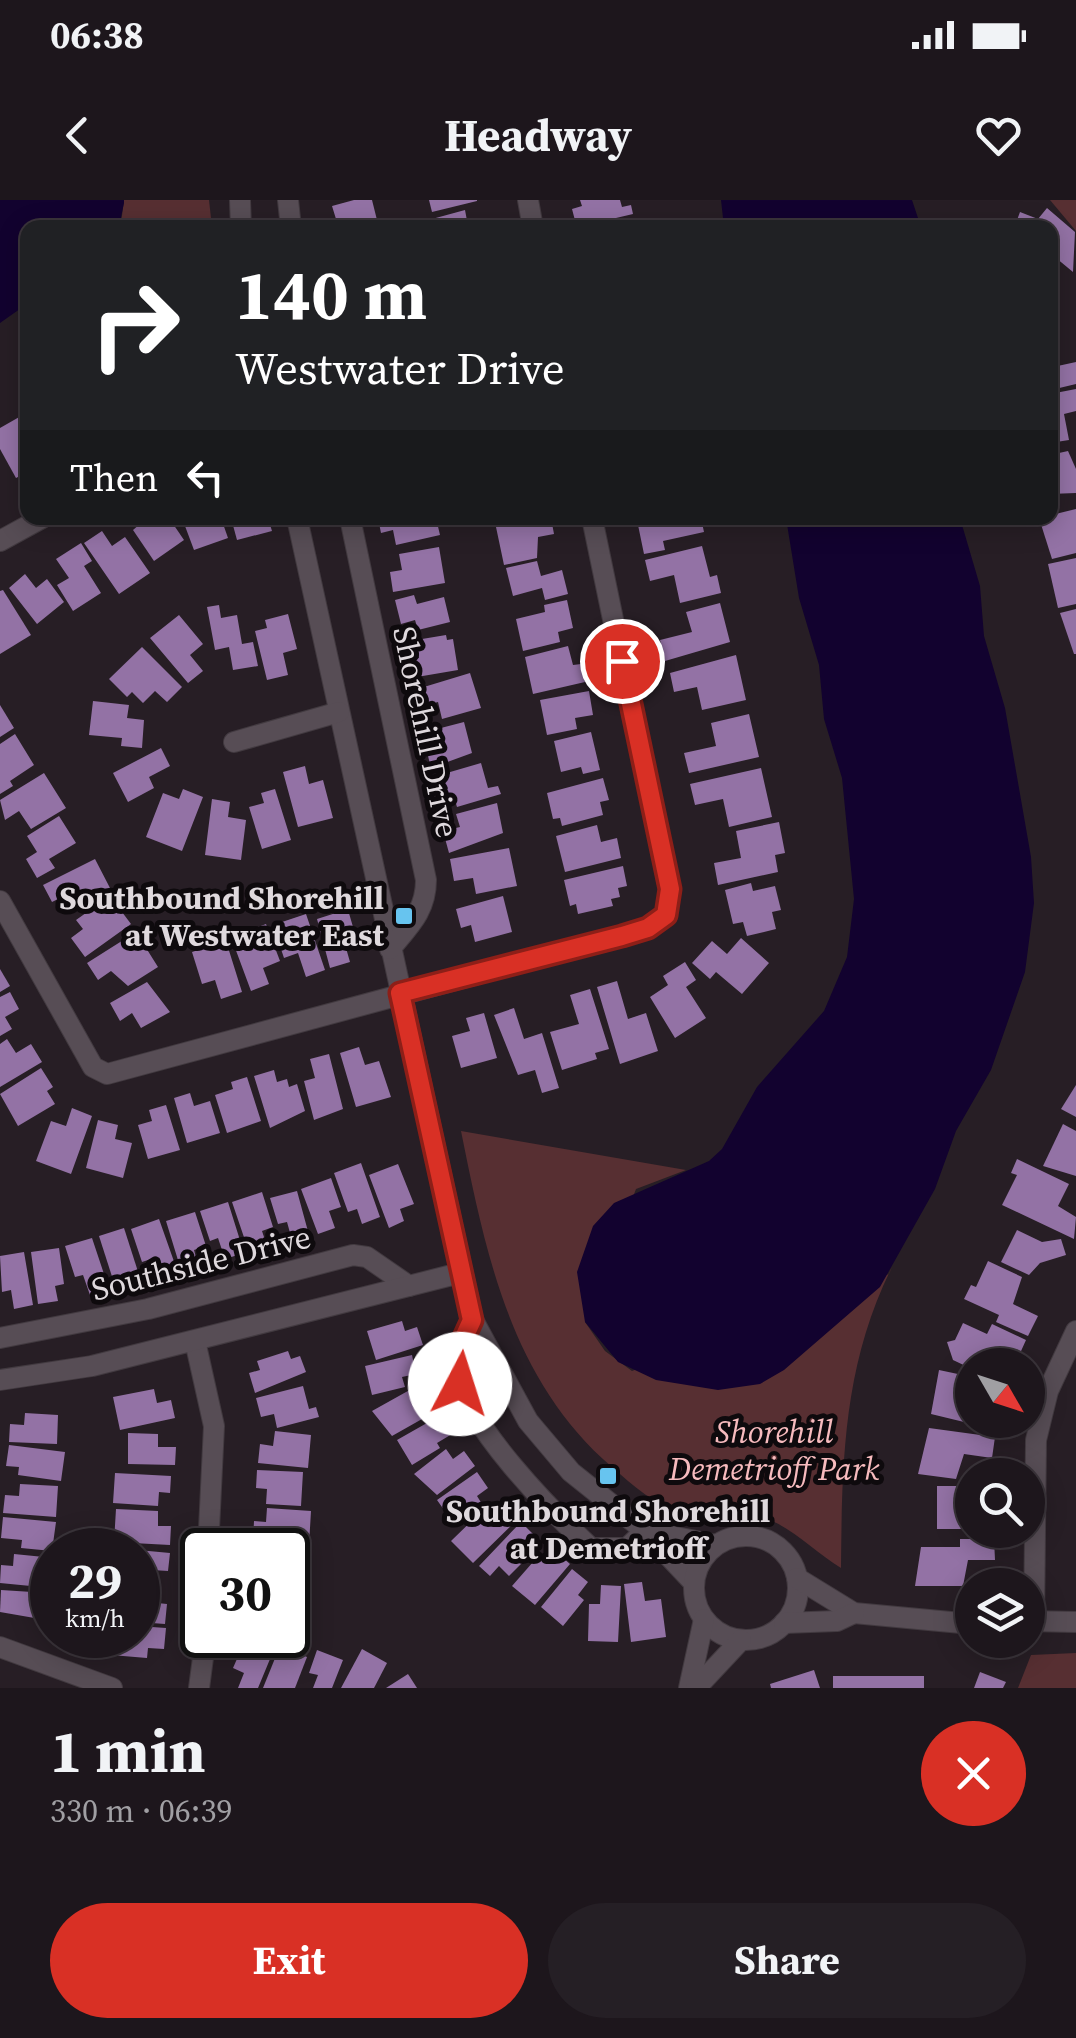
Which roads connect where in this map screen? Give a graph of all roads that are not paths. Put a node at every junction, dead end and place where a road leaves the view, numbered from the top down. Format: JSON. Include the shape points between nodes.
{"nodes":[{"id":1,"x":29,"y":525,"type":"edge"},
{"id":2,"x":299,"y":525,"type":"edge"},
{"id":3,"x":351,"y":525,"type":"edge"},
{"id":4,"x":593,"y":525,"type":"edge"},
{"id":5,"x":0,"y":541,"type":"edge"},
{"id":6,"x":339,"y":712,"type":"junction"},
{"id":7,"x":234,"y":742,"type":"dead end"},
{"id":8,"x":0,"y":902,"type":"edge"},
{"id":9,"x":390,"y":949,"type":"junction"},
{"id":10,"x":400,"y":993,"type":"junction"},
{"id":11,"x":460,"y":1273,"type":"junction"},
{"id":12,"x":409,"y":1286,"type":"junction"},
{"id":13,"x":472,"y":1320,"type":"junction"},
{"id":14,"x":1076,"y":1331,"type":"edge"},
{"id":15,"x":0,"y":1338,"type":"edge"},
{"id":16,"x":196,"y":1341,"type":"junction"},
{"id":17,"x":0,"y":1380,"type":"edge"},
{"id":18,"x":209,"y":1528,"type":"edge"},
{"id":19,"x":645,"y":1531,"type":"junction"},
{"id":20,"x":716,"y":1545,"type":"junction"},
{"id":21,"x":1032,"y":1568,"type":"edge"},
{"id":22,"x":797,"y":1578,"type":"junction"},
{"id":23,"x":694,"y":1584,"type":"junction"},
{"id":24,"x":854,"y":1614,"type":"junction"},
{"id":25,"x":704,"y":1619,"type":"junction"},
{"id":26,"x":1045,"y":1622,"type":"edge"},
{"id":27,"x":1076,"y":1622,"type":"edge"},
{"id":28,"x":784,"y":1623,"type":"junction"},
{"id":29,"x":955,"y":1623,"type":"edge"},
{"id":30,"x":741,"y":1640,"type":"junction"},
{"id":31,"x":0,"y":1647,"type":"edge"},
{"id":32,"x":203,"y":1658,"type":"edge"},
{"id":33,"x":112,"y":1688,"type":"edge"},
{"id":34,"x":199,"y":1688,"type":"edge"},
{"id":35,"x":693,"y":1688,"type":"edge"}],
"edges":[{"from":1,"to":5,"type":"street"},
{"from":2,"to":6,"type":"street"},
{"from":3,"to":9,"type":"street","name":"Shorehill Drive","via":[[426,880],[426,902]]},
{"from":4,"to":10,"type":"street","via":[[670,889],[666,915],[622,936]]},
{"from":6,"to":7,"type":"street"},
{"from":6,"to":9,"type":"street"},
{"from":8,"to":10,"type":"street","via":[[92,1067],[107,1074]]},
{"from":9,"to":10,"type":"street"},
{"from":10,"to":11,"type":"street"},
{"from":11,"to":12,"type":"street"},
{"from":11,"to":13,"type":"street"},
{"from":12,"to":15,"type":"street","name":"Southside Drive","via":[[368,1257],[353,1255],[53,1332]]},
{"from":12,"to":16,"type":"street"},
{"from":13,"to":19,"type":"street","via":[[528,1420],[571,1472]]},
{"from":13,"to":19,"type":"street","via":[[456,1355],[460,1384],[519,1473],[591,1548],[627,1548]]},
{"from":14,"to":21,"type":"street","via":[[1048,1391],[1036,1440]]},
{"from":16,"to":17,"type":"street"},
{"from":16,"to":18,"type":"street","via":[[214,1426]]},
{"from":19,"to":20,"type":"street"},
{"from":19,"to":23,"type":"street"},
{"from":20,"to":22,"type":"street","via":[[742,1536],[770,1541]]},
{"from":20,"to":23,"type":"street"},
{"from":22,"to":24,"type":"street"},
{"from":22,"to":28,"type":"street","via":[[796,1602]]},
{"from":23,"to":25,"type":"street"},
{"from":24,"to":28,"type":"street","via":[[837,1622]]},
{"from":24,"to":29,"type":"street"},
{"from":25,"to":30,"type":"street"},
{"from":25,"to":35,"type":"street"},
{"from":26,"to":27,"type":"street"},
{"from":28,"to":30,"type":"street"},
{"from":30,"to":35,"type":"street"},
{"from":31,"to":33,"type":"street"},
{"from":32,"to":34,"type":"street"}]}
